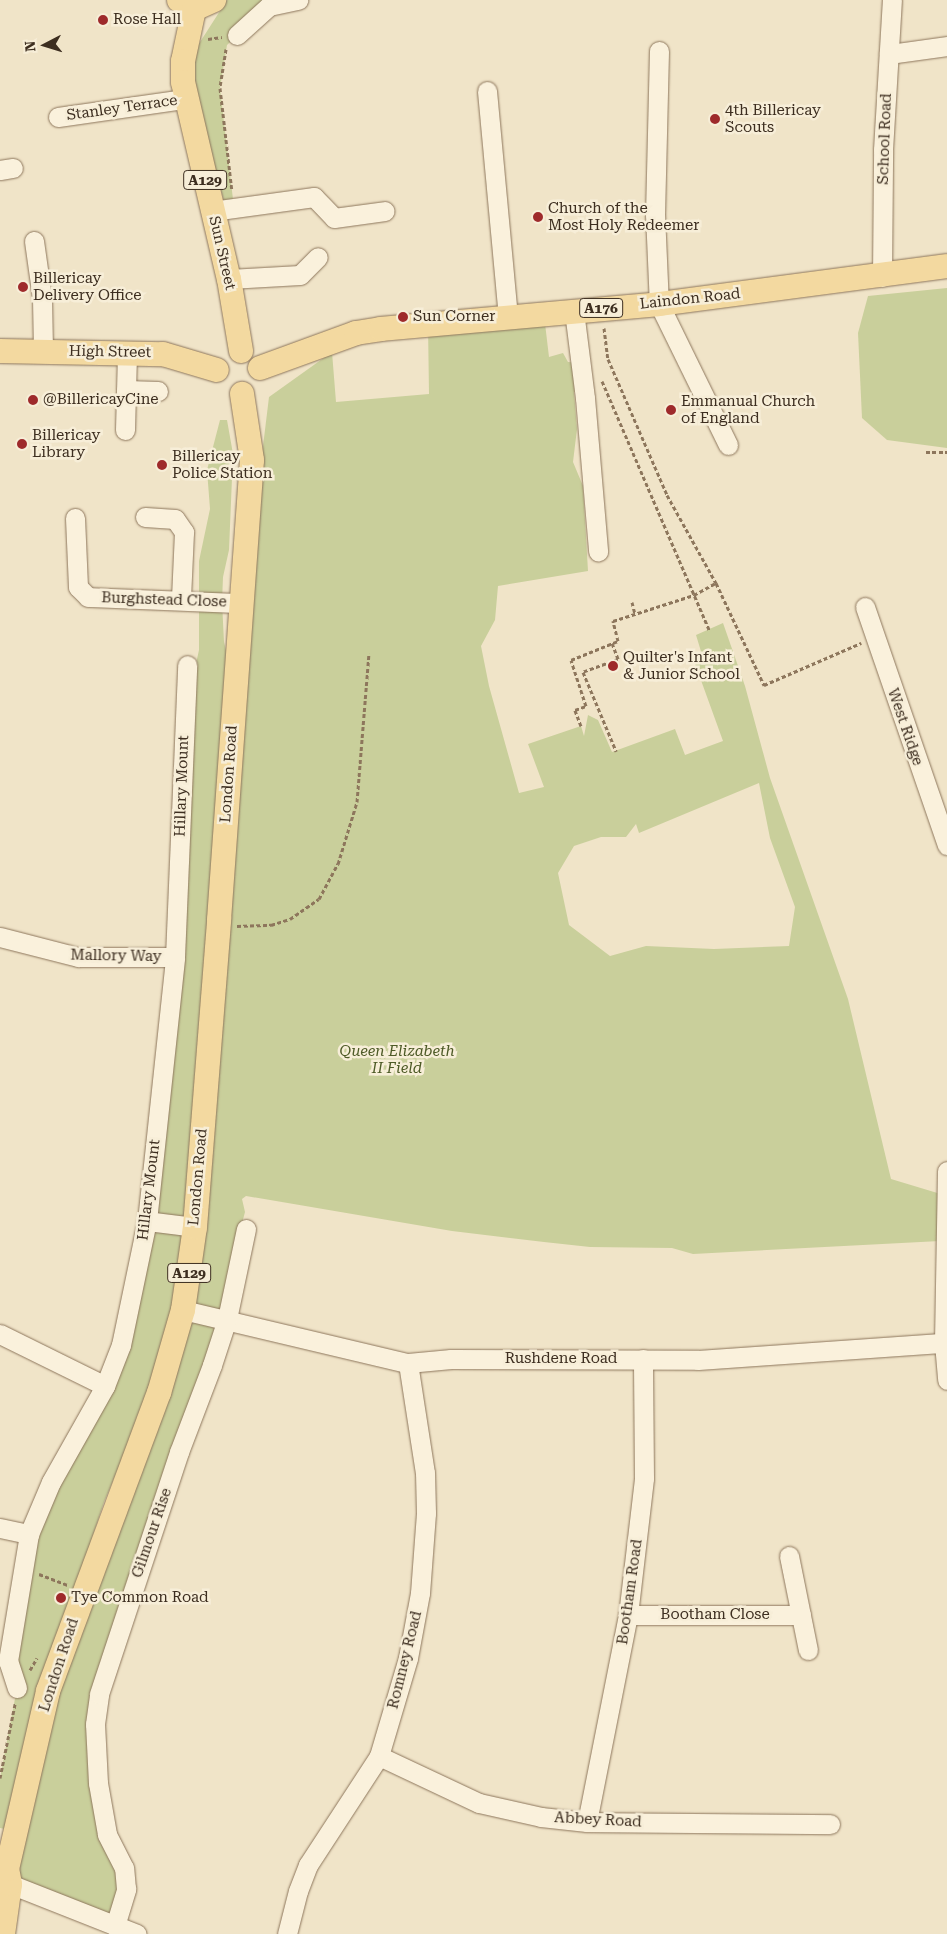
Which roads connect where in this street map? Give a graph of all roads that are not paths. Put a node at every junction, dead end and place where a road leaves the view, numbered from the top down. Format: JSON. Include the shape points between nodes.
{"nodes":[{"id":1,"x":298,"y":0,"type":"edge"},
{"id":2,"x":892,"y":0,"type":"edge"},
{"id":3,"x":196,"y":3,"type":"edge"},
{"id":4,"x":238,"y":35,"type":"road end"},
{"id":5,"x":947,"y":46,"type":"edge"},
{"id":6,"x":659,"y":51,"type":"dead end"},
{"id":7,"x":889,"y":54,"type":"junction"},
{"id":8,"x":487,"y":91,"type":"dead end"},
{"id":9,"x":185,"y":99,"type":"junction"},
{"id":10,"x":58,"y":117,"type":"dead end"},
{"id":11,"x":223,"y":210,"type":"junction"},
{"id":12,"x":385,"y":211,"type":"dead end"},
{"id":13,"x":34,"y":241,"type":"dead end"},
{"id":14,"x":318,"y":257,"type":"dead end"},
{"id":15,"x":947,"y":266,"type":"edge"},
{"id":16,"x":882,"y":277,"type":"junction"},
{"id":17,"x":229,"y":279,"type":"junction"},
{"id":18,"x":659,"y":304,"type":"junction"},
{"id":19,"x":574,"y":311,"type":"junction"},
{"id":20,"x":508,"y":319,"type":"junction"},
{"id":21,"x":0,"y":351,"type":"edge"},
{"id":22,"x":44,"y":351,"type":"junction"},
{"id":23,"x":241,"y":351,"type":"junction"},
{"id":24,"x":127,"y":352,"type":"junction"},
{"id":25,"x":260,"y":368,"type":"junction"},
{"id":26,"x":217,"y":370,"type":"junction"},
{"id":27,"x":126,"y":390,"type":"junction"},
{"id":28,"x":158,"y":391,"type":"dead end"},
{"id":29,"x":242,"y":394,"type":"junction"},
{"id":30,"x":125,"y":430,"type":"dead end"},
{"id":31,"x":728,"y":445,"type":"dead end"},
{"id":32,"x":145,"y":517,"type":"dead end"},
{"id":33,"x":75,"y":518,"type":"dead end"},
{"id":34,"x":598,"y":551,"type":"dead end"},
{"id":35,"x":181,"y":598,"type":"junction"},
{"id":36,"x":240,"y":603,"type":"junction"},
{"id":37,"x":865,"y":607,"type":"dead end"},
{"id":38,"x":187,"y":665,"type":"dead end"},
{"id":39,"x":947,"y":845,"type":"edge"},
{"id":40,"x":0,"y":937,"type":"edge"},
{"id":41,"x":175,"y":957,"type":"junction"},
{"id":42,"x":947,"y":1171,"type":"edge"},
{"id":43,"x":147,"y":1221,"type":"junction"},
{"id":44,"x":194,"y":1227,"type":"junction"},
{"id":45,"x":246,"y":1229,"type":"dead end"},
{"id":46,"x":183,"y":1310,"type":"junction"},
{"id":47,"x":226,"y":1319,"type":"junction"},
{"id":48,"x":0,"y":1334,"type":"edge"},
{"id":49,"x":944,"y":1344,"type":"junction"},
{"id":50,"x":643,"y":1359,"type":"junction"},
{"id":51,"x":408,"y":1363,"type":"junction"},
{"id":52,"x":947,"y":1380,"type":"edge"},
{"id":53,"x":105,"y":1386,"type":"junction"},
{"id":54,"x":0,"y":1528,"type":"edge"},
{"id":55,"x":28,"y":1534,"type":"junction"},
{"id":56,"x":789,"y":1556,"type":"dead end"},
{"id":57,"x":801,"y":1615,"type":"junction"},
{"id":58,"x":628,"y":1616,"type":"junction"},
{"id":59,"x":808,"y":1650,"type":"dead end"},
{"id":60,"x":17,"y":1688,"type":"road end"},
{"id":61,"x":379,"y":1756,"type":"junction"},
{"id":62,"x":587,"y":1822,"type":"junction"},
{"id":63,"x":830,"y":1824,"type":"dead end"},
{"id":64,"x":6,"y":1872,"type":"edge"},
{"id":65,"x":115,"y":1926,"type":"junction"},
{"id":66,"x":3,"y":1934,"type":"edge"},
{"id":67,"x":136,"y":1934,"type":"edge"},
{"id":68,"x":288,"y":1934,"type":"edge"}],
"edges":[{"from":1,"to":4,"type":"street","via":[[269,6]]},
{"from":2,"to":7,"type":"street","name":"School Road"},
{"from":3,"to":9,"type":"main road","name":"Sun Street","number":"A129","via":[[183,61]]},
{"from":5,"to":7,"type":"street"},
{"from":6,"to":18,"type":"street","via":[[656,214]]},
{"from":7,"to":16,"type":"street","name":"School Road"},
{"from":8,"to":20,"type":"street"},
{"from":9,"to":10,"type":"street","name":"Stanley Terrace"},
{"from":9,"to":11,"type":"main road","name":"Sun Street","number":"A129"},
{"from":11,"to":12,"type":"street","via":[[314,197],[334,218]]},
{"from":11,"to":17,"type":"main road","name":"Sun Street","number":"A129"},
{"from":13,"to":22,"type":"street","via":[[42,298]]},
{"from":14,"to":17,"type":"street","via":[[304,274]]},
{"from":15,"to":16,"type":"main road","name":"Laindon Road","number":"A176"},
{"from":16,"to":18,"type":"main road","name":"Laindon Road","number":"A176"},
{"from":17,"to":23,"type":"main road","name":"Sun Street","number":"A129"},
{"from":18,"to":19,"type":"main road","name":"Laindon Road","number":"A176"},
{"from":18,"to":31,"type":"street"},
{"from":19,"to":20,"type":"main road","name":"Laindon Road","number":"A176"},
{"from":19,"to":34,"type":"street"},
{"from":20,"to":25,"type":"main road","name":"Laindon Road","number":"A176","via":[[356,333]]},
{"from":21,"to":22,"type":"main road","name":"High Street"},
{"from":22,"to":24,"type":"main road","name":"High Street"},
{"from":23,"to":25,"type":"main road","via":[[254,357]]},
{"from":23,"to":26,"type":"main road","via":[[224,357]]},
{"from":24,"to":26,"type":"main road","name":"High Street","via":[[163,354]]},
{"from":24,"to":27,"type":"street"},
{"from":25,"to":29,"type":"main road","via":[[258,382]]},
{"from":26,"to":29,"type":"main road","via":[[225,388]]},
{"from":27,"to":28,"type":"street"},
{"from":27,"to":30,"type":"street"},
{"from":29,"to":36,"type":"main road","name":"London Road","number":"A129","via":[[252,460]]},
{"from":32,"to":35,"type":"street","via":[[175,519],[184,532]]},
{"from":33,"to":35,"type":"street","name":"Burghstead Close","via":[[78,587],[88,597]]},
{"from":35,"to":36,"type":"street","name":"Burghstead Close"},
{"from":36,"to":44,"type":"main road","name":"London Road","number":"A129"},
{"from":37,"to":39,"type":"street","name":"West Ridge"},
{"from":38,"to":41,"type":"street","name":"Hillary Mount"},
{"from":40,"to":41,"type":"street","name":"Mallory Way","via":[[78,957]]},
{"from":41,"to":43,"type":"street","name":"Hillary Mount"},
{"from":42,"to":49,"type":"street"},
{"from":43,"to":44,"type":"street"},
{"from":43,"to":53,"type":"street","name":"Hillary Mount","via":[[121,1345]]},
{"from":44,"to":46,"type":"main road","name":"London Road","number":"A129"},
{"from":45,"to":47,"type":"street","name":"Gilmour Rise"},
{"from":46,"to":47,"type":"street","name":"Rushdene Road"},
{"from":46,"to":64,"type":"main road","name":"London Road","number":"A129","via":[[159,1393],[48,1691]]},
{"from":47,"to":51,"type":"street","name":"Rushdene Road"},
{"from":47,"to":65,"type":"street","name":"Gilmour Rise","via":[[124,1612],[99,1694],[95,1724],[98,1782],[107,1834],[124,1868],[126,1889]]},
{"from":48,"to":53,"type":"street"},
{"from":49,"to":50,"type":"street","name":"Rushdene Road","via":[[698,1360]]},
{"from":49,"to":52,"type":"street"},
{"from":50,"to":51,"type":"street","name":"Rushdene Road","via":[[451,1359]]},
{"from":50,"to":58,"type":"street","name":"Bootham Road","via":[[644,1478]]},
{"from":51,"to":61,"type":"street","name":"Romney Road","via":[[425,1473],[424,1552],[408,1658]]},
{"from":53,"to":55,"type":"street","name":"Hillary Mount","via":[[51,1482]]},
{"from":54,"to":55,"type":"street"},
{"from":55,"to":60,"type":"street","name":"Hillary Mount","via":[[8,1662]]},
{"from":56,"to":57,"type":"street"},
{"from":57,"to":58,"type":"street","name":"Bootham Close"},
{"from":57,"to":59,"type":"street"},
{"from":58,"to":62,"type":"street","name":"Bootham Road"},
{"from":61,"to":62,"type":"street","name":"Abbey Road","via":[[479,1803],[540,1817]]},
{"from":61,"to":68,"type":"street","name":"Romney Road","via":[[308,1865]]},
{"from":62,"to":63,"type":"street","name":"Abbey Road"},
{"from":64,"to":65,"type":"street"},
{"from":64,"to":66,"type":"main road","name":"London Road","number":"A129"},
{"from":65,"to":67,"type":"street"}]}
